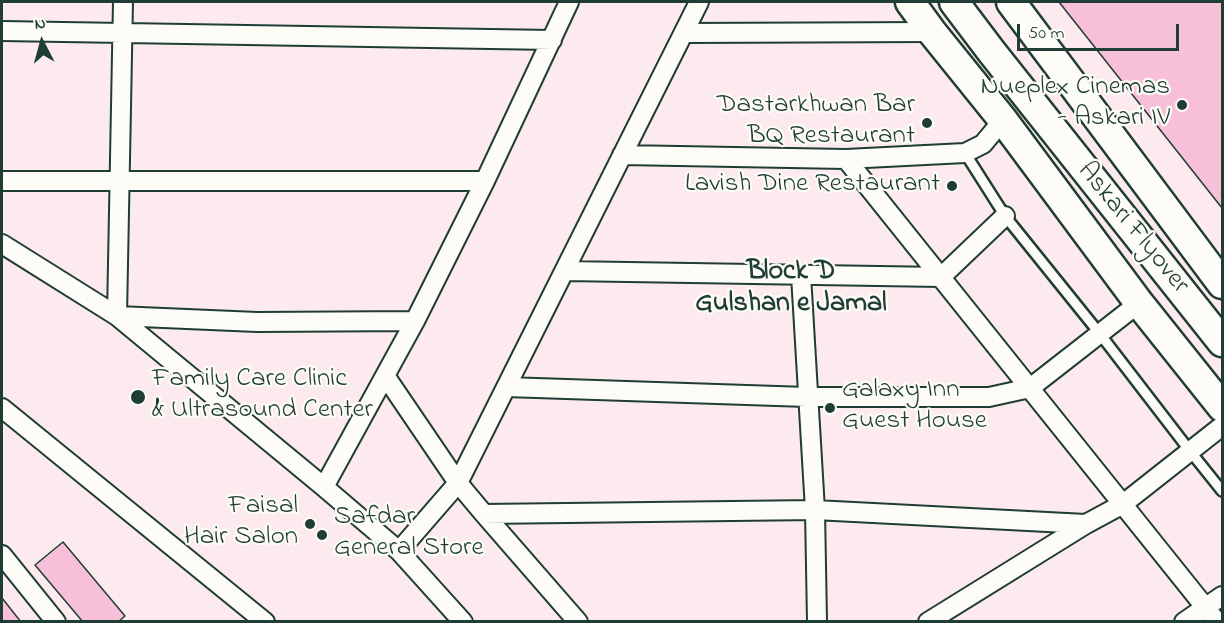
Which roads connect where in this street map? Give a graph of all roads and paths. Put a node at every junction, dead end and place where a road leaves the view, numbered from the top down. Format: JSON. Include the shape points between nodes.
{"nodes":[{"id":1,"x":123,"y":2,"type":"edge"},
{"id":2,"x":569,"y":2,"type":"edge"},
{"id":3,"x":910,"y":2,"type":"edge"},
{"id":4,"x":954,"y":2,"type":"edge"},
{"id":5,"x":1011,"y":2,"type":"edge"},
{"id":6,"x":693,"y":3,"type":"edge"},
{"id":7,"x":2,"y":31,"type":"edge"},
{"id":8,"x":932,"y":32,"type":"junction"},
{"id":9,"x":122,"y":33,"type":"junction"},
{"id":10,"x":684,"y":33,"type":"junction"},
{"id":11,"x":552,"y":40,"type":"junction"},
{"id":12,"x":1003,"y":120,"type":"junction"},
{"id":13,"x":965,"y":153,"type":"junction"},
{"id":14,"x":622,"y":155,"type":"junction"},
{"id":15,"x":846,"y":159,"type":"junction"},
{"id":16,"x":485,"y":181,"type":"junction"},
{"id":17,"x":2,"y":182,"type":"edge"},
{"id":18,"x":119,"y":182,"type":"junction"},
{"id":19,"x":1005,"y":216,"type":"junction"},
{"id":20,"x":2,"y":244,"type":"edge"},
{"id":21,"x":565,"y":271,"type":"junction"},
{"id":22,"x":801,"y":274,"type":"junction"},
{"id":23,"x":941,"y":278,"type":"junction"},
{"id":24,"x":1222,"y":284,"type":"edge"},
{"id":25,"x":1139,"y":303,"type":"junction"},
{"id":26,"x":117,"y":316,"type":"junction"},
{"id":27,"x":415,"y":321,"type":"junction"},
{"id":28,"x":1100,"y":334,"type":"junction"},
{"id":29,"x":1222,"y":342,"type":"edge"},
{"id":30,"x":386,"y":376,"type":"junction"},
{"id":31,"x":506,"y":387,"type":"junction"},
{"id":32,"x":1030,"y":388,"type":"junction"},
{"id":33,"x":807,"y":397,"type":"junction"},
{"id":34,"x":1222,"y":407,"type":"edge"},
{"id":35,"x":2,"y":408,"type":"edge"},
{"id":36,"x":1222,"y":426,"type":"edge"},
{"id":37,"x":1190,"y":452,"type":"junction"},
{"id":38,"x":458,"y":483,"type":"junction"},
{"id":39,"x":324,"y":487,"type":"junction"},
{"id":40,"x":1222,"y":491,"type":"edge"},
{"id":41,"x":1123,"y":504,"type":"junction"},
{"id":42,"x":815,"y":510,"type":"junction"},
{"id":43,"x":484,"y":514,"type":"junction"},
{"id":44,"x":1086,"y":524,"type":"junction"},
{"id":45,"x":399,"y":551,"type":"junction"},
{"id":46,"x":2,"y":555,"type":"edge"},
{"id":47,"x":1222,"y":596,"type":"edge"},
{"id":48,"x":1211,"y":614,"type":"edge"},
{"id":49,"x":56,"y":621,"type":"edge"},
{"id":50,"x":265,"y":621,"type":"edge"},
{"id":51,"x":463,"y":621,"type":"edge"},
{"id":52,"x":578,"y":621,"type":"edge"},
{"id":53,"x":817,"y":621,"type":"edge"},
{"id":54,"x":928,"y":621,"type":"edge"},
{"id":55,"x":1184,"y":621,"type":"edge"}],
"edges":[{"from":1,"to":9,"type":"street"},
{"from":2,"to":11,"type":"street"},
{"from":3,"to":8,"type":"main road"},
{"from":4,"to":29,"type":"main road","name":"Askari Flyover"},
{"from":5,"to":24,"type":"main road"},
{"from":6,"to":10,"type":"street"},
{"from":7,"to":9,"type":"street"},
{"from":8,"to":10,"type":"street"},
{"from":8,"to":12,"type":"main road"},
{"from":9,"to":11,"type":"street"},
{"from":9,"to":18,"type":"street"},
{"from":10,"to":14,"type":"street"},
{"from":11,"to":16,"type":"street"},
{"from":12,"to":13,"type":"street","via":[[982,144]]},
{"from":12,"to":25,"type":"main road"},
{"from":13,"to":15,"type":"street"},
{"from":13,"to":19,"type":"lane"},
{"from":14,"to":15,"type":"street"},
{"from":14,"to":21,"type":"street"},
{"from":15,"to":23,"type":"street"},
{"from":16,"to":18,"type":"street"},
{"from":16,"to":27,"type":"street"},
{"from":17,"to":18,"type":"street"},
{"from":18,"to":26,"type":"street"},
{"from":19,"to":23,"type":"street"},
{"from":19,"to":28,"type":"lane"},
{"from":20,"to":26,"type":"street"},
{"from":21,"to":22,"type":"street"},
{"from":21,"to":31,"type":"street"},
{"from":22,"to":23,"type":"street"},
{"from":22,"to":33,"type":"street"},
{"from":23,"to":32,"type":"street"},
{"from":25,"to":28,"type":"street"},
{"from":25,"to":34,"type":"main road"},
{"from":26,"to":27,"type":"street","via":[[257,322]]},
{"from":26,"to":39,"type":"street"},
{"from":27,"to":30,"type":"street"},
{"from":28,"to":32,"type":"street"},
{"from":28,"to":37,"type":"lane"},
{"from":30,"to":38,"type":"street"},
{"from":30,"to":39,"type":"street"},
{"from":31,"to":33,"type":"street"},
{"from":31,"to":38,"type":"street"},
{"from":32,"to":33,"type":"street","via":[[989,397]]},
{"from":32,"to":41,"type":"street"},
{"from":33,"to":42,"type":"street"},
{"from":35,"to":50,"type":"street"},
{"from":36,"to":37,"type":"street"},
{"from":37,"to":40,"type":"lane"},
{"from":37,"to":41,"type":"street"},
{"from":38,"to":43,"type":"street"},
{"from":38,"to":45,"type":"street"},
{"from":39,"to":45,"type":"street"},
{"from":41,"to":44,"type":"street"},
{"from":41,"to":48,"type":"street"},
{"from":42,"to":43,"type":"street"},
{"from":42,"to":44,"type":"street"},
{"from":42,"to":53,"type":"street"},
{"from":43,"to":52,"type":"street"},
{"from":44,"to":54,"type":"street"},
{"from":45,"to":51,"type":"street"},
{"from":46,"to":49,"type":"street"},
{"from":47,"to":48,"type":"street"},
{"from":48,"to":55,"type":"street"}]}
